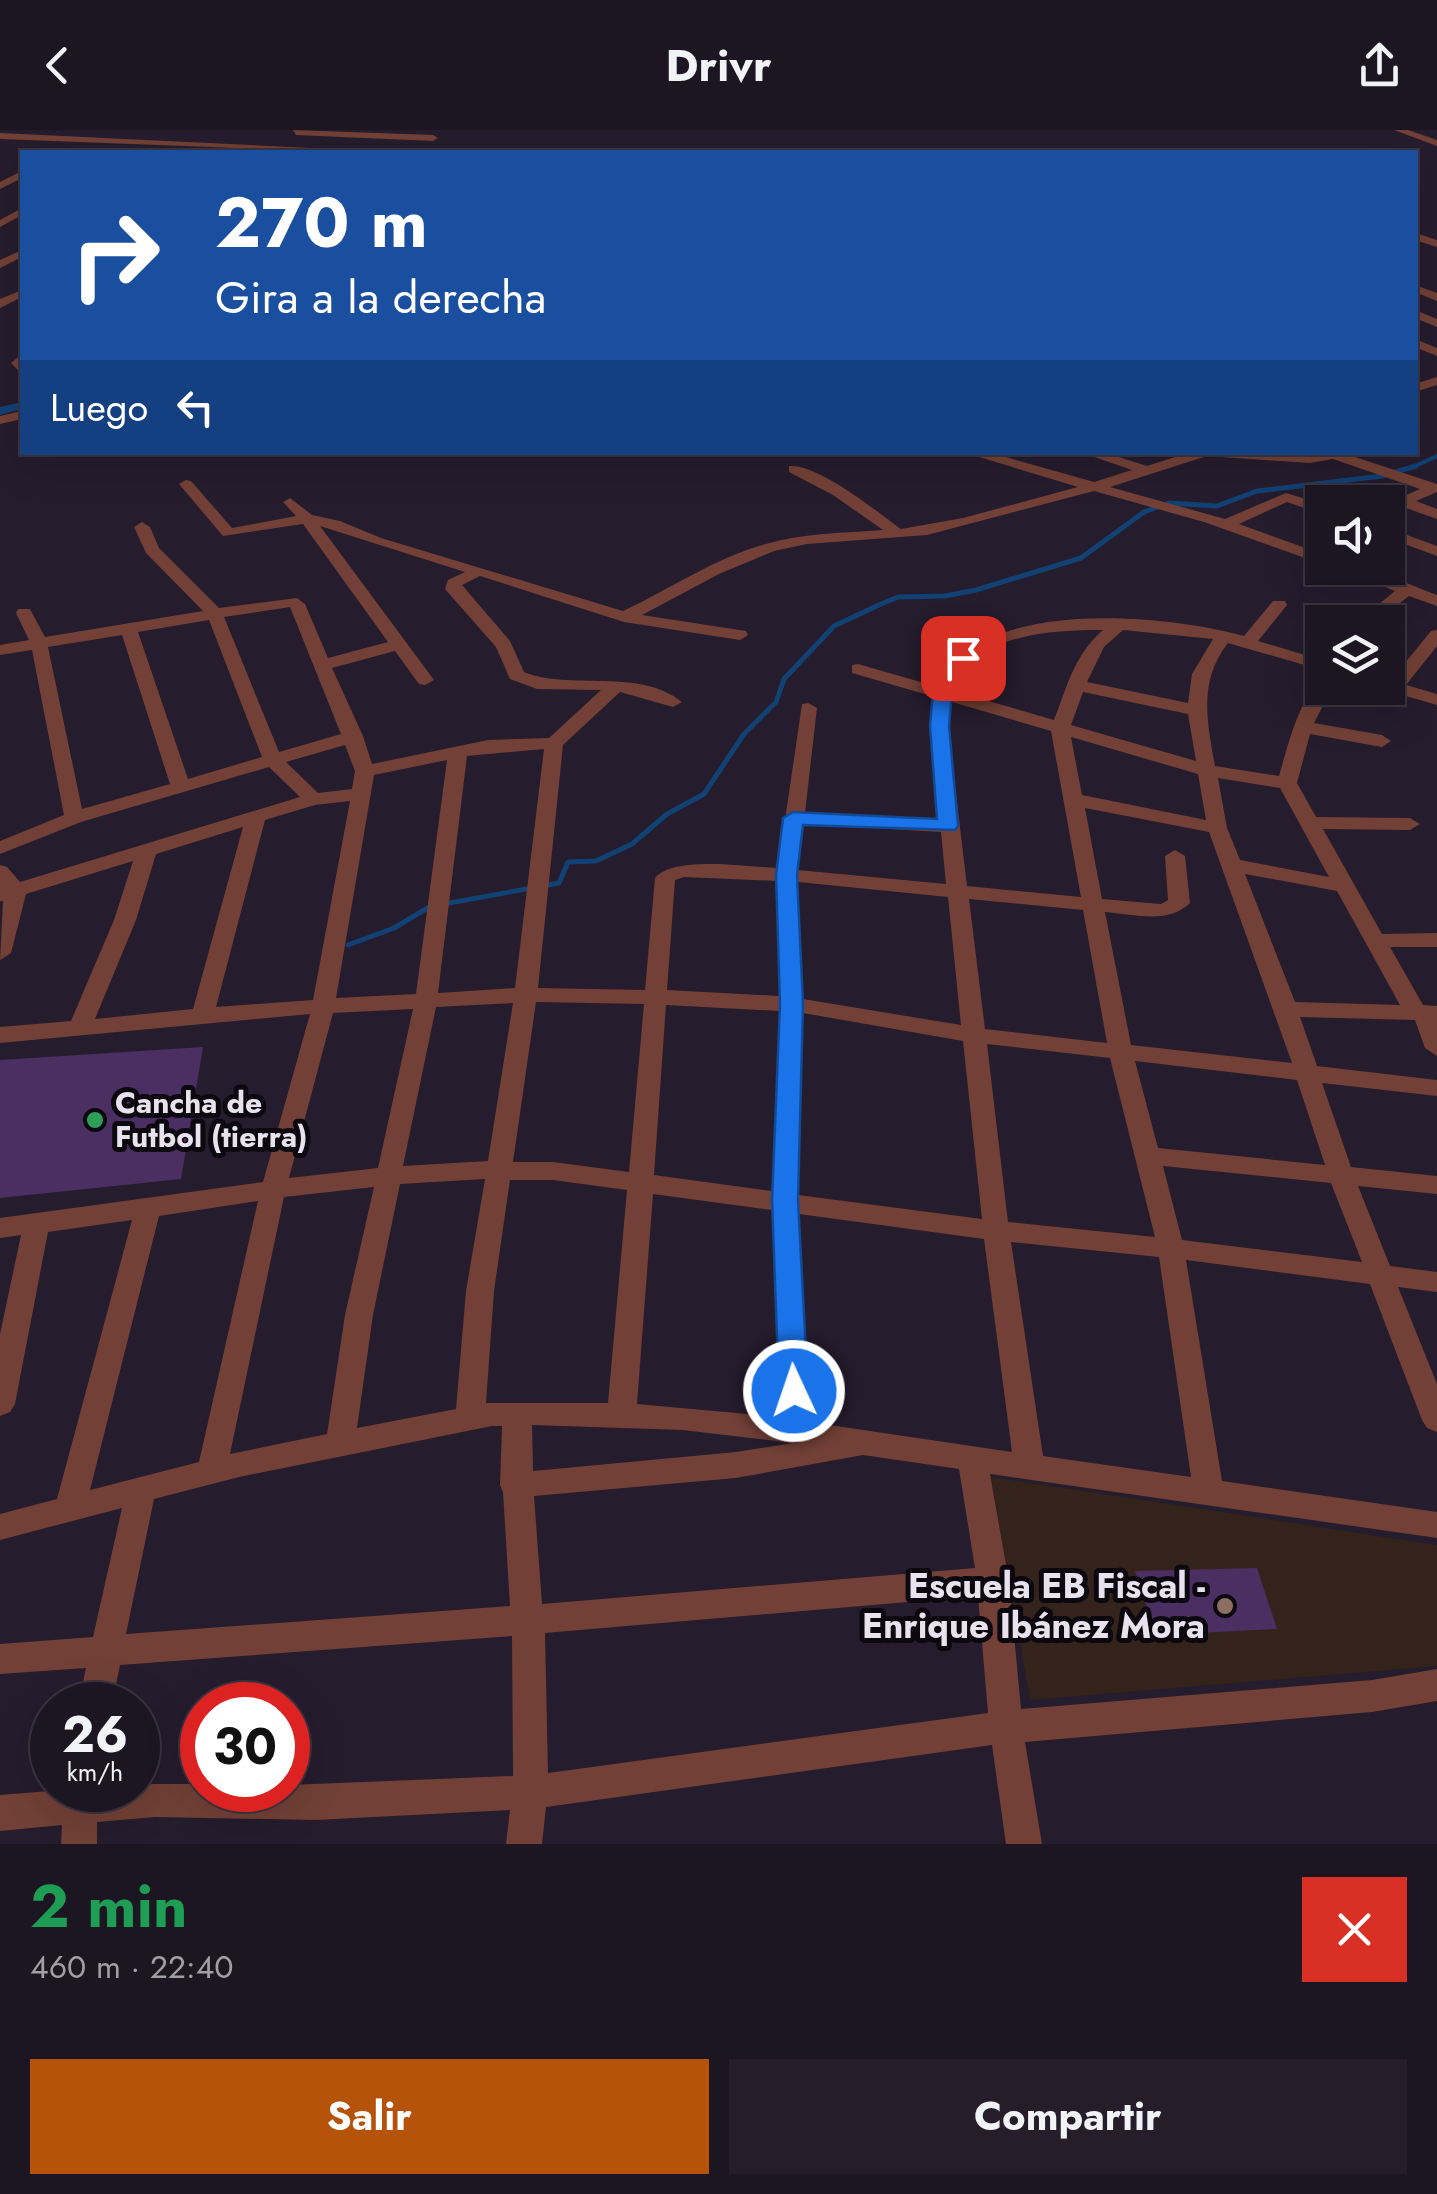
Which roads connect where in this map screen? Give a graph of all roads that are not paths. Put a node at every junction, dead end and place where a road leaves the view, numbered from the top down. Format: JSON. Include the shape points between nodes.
{"nodes":[{"id":1,"x":50,"y":130,"type":"edge"},
{"id":2,"x":113,"y":130,"type":"edge"},
{"id":3,"x":172,"y":130,"type":"edge"},
{"id":4,"x":235,"y":130,"type":"edge"},
{"id":5,"x":1399,"y":130,"type":"edge"},
{"id":6,"x":1408,"y":130,"type":"edge"},
{"id":7,"x":297,"y":131,"type":"edge"},
{"id":8,"x":0,"y":136,"type":"edge"},
{"id":9,"x":33,"y":138,"type":"junction"},
{"id":10,"x":434,"y":138,"type":"edge"},
{"id":11,"x":1437,"y":141,"type":"edge"},
{"id":12,"x":90,"y":142,"type":"junction"},
{"id":13,"x":146,"y":144,"type":"junction"},
{"id":14,"x":17,"y":146,"type":"dead end"},
{"id":15,"x":206,"y":146,"type":"junction"},
{"id":16,"x":72,"y":150,"type":"edge"},
{"id":17,"x":134,"y":150,"type":"edge"},
{"id":18,"x":274,"y":150,"type":"edge"},
{"id":19,"x":980,"y":455,"type":"edge"},
{"id":20,"x":1097,"y":455,"type":"edge"},
{"id":21,"x":1199,"y":455,"type":"edge"},
{"id":22,"x":1241,"y":455,"type":"edge"},
{"id":23,"x":1335,"y":455,"type":"edge"},
{"id":24,"x":1344,"y":455,"type":"edge"},
{"id":25,"x":794,"y":469,"type":"dead end"},
{"id":26,"x":1149,"y":470,"type":"junction"},
{"id":27,"x":186,"y":484,"type":"dead end"},
{"id":28,"x":1094,"y":488,"type":"junction"},
{"id":29,"x":1433,"y":488,"type":"edge"},
{"id":30,"x":1405,"y":500,"type":"edge"},
{"id":31,"x":290,"y":502,"type":"dead end"},
{"id":32,"x":1305,"y":504,"type":"edge"},
{"id":33,"x":1405,"y":507,"type":"edge"},
{"id":34,"x":1437,"y":514,"type":"edge"},
{"id":35,"x":307,"y":520,"type":"junction"},
{"id":36,"x":1225,"y":525,"type":"junction"},
{"id":37,"x":142,"y":527,"type":"dead end"},
{"id":38,"x":898,"y":534,"type":"junction"},
{"id":39,"x":1405,"y":539,"type":"edge"},
{"id":40,"x":1437,"y":551,"type":"edge"},
{"id":41,"x":1305,"y":553,"type":"edge"},
{"id":42,"x":478,"y":571,"type":"junction"},
{"id":43,"x":1394,"y":585,"type":"edge"},
{"id":44,"x":1408,"y":590,"type":"junction"},
{"id":45,"x":1437,"y":601,"type":"edge"},
{"id":46,"x":1279,"y":605,"type":"dead end"},
{"id":47,"x":1388,"y":605,"type":"edge"},
{"id":48,"x":214,"y":612,"type":"junction"},
{"id":49,"x":24,"y":613,"type":"dead end"},
{"id":50,"x":624,"y":617,"type":"junction"},
{"id":51,"x":1121,"y":623,"type":"junction"},
{"id":52,"x":128,"y":627,"type":"junction"},
{"id":53,"x":1437,"y":634,"type":"edge"},
{"id":54,"x":740,"y":635,"type":"dead end"},
{"id":55,"x":1236,"y":640,"type":"junction"},
{"id":56,"x":39,"y":643,"type":"junction"},
{"id":57,"x":400,"y":644,"type":"junction"},
{"id":58,"x":0,"y":650,"type":"edge"},
{"id":59,"x":1305,"y":660,"type":"edge"},
{"id":60,"x":320,"y":666,"type":"junction"},
{"id":61,"x":858,"y":668,"type":"dead end"},
{"id":62,"x":1405,"y":670,"type":"edge"},
{"id":63,"x":425,"y":680,"type":"dead end"},
{"id":64,"x":617,"y":685,"type":"junction"},
{"id":65,"x":1074,"y":685,"type":"junction"},
{"id":66,"x":1405,"y":690,"type":"edge"},
{"id":67,"x":942,"y":692,"type":"junction"},
{"id":68,"x":1437,"y":700,"type":"edge"},
{"id":69,"x":673,"y":702,"type":"dead end"},
{"id":70,"x":1314,"y":705,"type":"edge"},
{"id":71,"x":808,"y":708,"type":"dead end"},
{"id":72,"x":1196,"y":710,"type":"junction"},
{"id":73,"x":1303,"y":728,"type":"junction"},
{"id":74,"x":1060,"y":729,"type":"junction"},
{"id":75,"x":354,"y":736,"type":"junction"},
{"id":76,"x":1382,"y":740,"type":"dead end"},
{"id":77,"x":554,"y":743,"type":"junction"},
{"id":78,"x":458,"y":751,"type":"junction"},
{"id":79,"x":272,"y":758,"type":"junction"},
{"id":80,"x":1205,"y":770,"type":"junction"},
{"id":81,"x":362,"y":782,"type":"junction"},
{"id":82,"x":1287,"y":783,"type":"junction"},
{"id":83,"x":180,"y":785,"type":"junction"},
{"id":84,"x":313,"y":799,"type":"junction"},
{"id":85,"x":1076,"y":800,"type":"junction"},
{"id":86,"x":74,"y":818,"type":"junction"},
{"id":87,"x":793,"y":818,"type":"junction"},
{"id":88,"x":256,"y":820,"type":"junction"},
{"id":89,"x":1310,"y":822,"type":"junction"},
{"id":90,"x":1410,"y":824,"type":"dead end"},
{"id":91,"x":948,"y":826,"type":"junction"},
{"id":92,"x":1217,"y":828,"type":"junction"},
{"id":93,"x":0,"y":848,"type":"edge"},
{"id":94,"x":146,"y":852,"type":"junction"},
{"id":95,"x":1174,"y":856,"type":"dead end"},
{"id":96,"x":1230,"y":865,"type":"junction"},
{"id":97,"x":0,"y":872,"type":"edge"},
{"id":98,"x":786,"y":875,"type":"junction"},
{"id":99,"x":1345,"y":886,"type":"junction"},
{"id":100,"x":958,"y":892,"type":"junction"},
{"id":101,"x":8,"y":893,"type":"edge"},
{"id":102,"x":1092,"y":905,"type":"junction"},
{"id":103,"x":1436,"y":935,"type":"edge"},
{"id":104,"x":1378,"y":941,"type":"junction"},
{"id":105,"x":0,"y":953,"type":"edge"},
{"id":106,"x":526,"y":996,"type":"junction"},
{"id":107,"x":654,"y":997,"type":"junction"},
{"id":108,"x":426,"y":1001,"type":"junction"},
{"id":109,"x":792,"y":1004,"type":"junction"},
{"id":110,"x":323,"y":1006,"type":"junction"},
{"id":111,"x":1286,"y":1009,"type":"junction"},
{"id":112,"x":1425,"y":1012,"type":"edge"},
{"id":113,"x":203,"y":1016,"type":"junction"},
{"id":114,"x":79,"y":1029,"type":"junction"},
{"id":115,"x":0,"y":1035,"type":"edge"},
{"id":116,"x":974,"y":1035,"type":"junction"},
{"id":117,"x":1437,"y":1048,"type":"edge"},
{"id":118,"x":1121,"y":1054,"type":"junction"},
{"id":119,"x":1306,"y":1073,"type":"junction"},
{"id":120,"x":1437,"y":1088,"type":"edge"},
{"id":121,"x":1147,"y":1156,"type":"junction"},
{"id":122,"x":499,"y":1168,"type":"junction"},
{"id":123,"x":1341,"y":1176,"type":"junction"},
{"id":124,"x":387,"y":1178,"type":"junction"},
{"id":125,"x":638,"y":1181,"type":"junction"},
{"id":126,"x":1437,"y":1186,"type":"edge"},
{"id":127,"x":274,"y":1191,"type":"junction"},
{"id":128,"x":785,"y":1200,"type":"junction"},
{"id":129,"x":148,"y":1209,"type":"junction"},
{"id":130,"x":36,"y":1224,"type":"junction"},
{"id":131,"x":0,"y":1228,"type":"edge"},
{"id":132,"x":996,"y":1231,"type":"junction"},
{"id":133,"x":1171,"y":1248,"type":"junction"},
{"id":134,"x":1382,"y":1276,"type":"junction"},
{"id":135,"x":1437,"y":1282,"type":"edge"},
{"id":136,"x":1433,"y":1402,"type":"edge"},
{"id":137,"x":0,"y":1404,"type":"edge"},
{"id":138,"x":517,"y":1413,"type":"junction"},
{"id":139,"x":622,"y":1414,"type":"junction"},
{"id":140,"x":470,"y":1418,"type":"junction"},
{"id":141,"x":795,"y":1430,"type":"junction"},
{"id":142,"x":340,"y":1443,"type":"junction"},
{"id":143,"x":869,"y":1444,"type":"junction"},
{"id":144,"x":972,"y":1456,"type":"junction"},
{"id":145,"x":1029,"y":1465,"type":"junction"},
{"id":146,"x":212,"y":1470,"type":"junction"},
{"id":147,"x":515,"y":1484,"type":"junction"},
{"id":148,"x":140,"y":1489,"type":"junction"},
{"id":149,"x":1208,"y":1490,"type":"junction"},
{"id":150,"x":70,"y":1508,"type":"junction"},
{"id":151,"x":1437,"y":1525,"type":"edge"},
{"id":152,"x":0,"y":1527,"type":"edge"},
{"id":153,"x":993,"y":1581,"type":"junction"},
{"id":154,"x":526,"y":1620,"type":"junction"},
{"id":155,"x":106,"y":1652,"type":"junction"},
{"id":156,"x":0,"y":1659,"type":"edge"},
{"id":157,"x":100,"y":1682,"type":"edge"},
{"id":158,"x":1437,"y":1685,"type":"edge"},
{"id":159,"x":1006,"y":1727,"type":"junction"},
{"id":160,"x":533,"y":1792,"type":"junction"},
{"id":161,"x":160,"y":1800,"type":"edge"},
{"id":162,"x":30,"y":1807,"type":"edge"},
{"id":163,"x":78,"y":1812,"type":"edge"},
{"id":164,"x":0,"y":1813,"type":"edge"},
{"id":165,"x":79,"y":1844,"type":"edge"},
{"id":166,"x":524,"y":1844,"type":"edge"},
{"id":167,"x":1024,"y":1844,"type":"edge"}],
"edges":[{"from":1,"to":9,"type":"street"},
{"from":2,"to":12,"type":"street"},
{"from":3,"to":13,"type":"street"},
{"from":4,"to":15,"type":"street"},
{"from":5,"to":11,"type":"street"},
{"from":6,"to":11,"type":"street"},
{"from":7,"to":10,"type":"street"},
{"from":7,"to":18,"type":"street"},
{"from":8,"to":9,"type":"street"},
{"from":9,"to":12,"type":"street"},
{"from":9,"to":14,"type":"street"},
{"from":12,"to":13,"type":"street"},
{"from":12,"to":16,"type":"street"},
{"from":13,"to":15,"type":"street"},
{"from":13,"to":17,"type":"street"},
{"from":15,"to":18,"type":"street"},
{"from":19,"to":28,"type":"street"},
{"from":20,"to":26,"type":"street"},
{"from":21,"to":26,"type":"street"},
{"from":22,"to":23,"type":"street"},
{"from":24,"to":29,"type":"street"},
{"from":25,"to":38,"type":"street"},
{"from":26,"to":28,"type":"street"},
{"from":27,"to":35,"type":"street","via":[[228,533]]},
{"from":28,"to":36,"type":"street"},
{"from":28,"to":38,"type":"street"},
{"from":29,"to":30,"type":"street"},
{"from":31,"to":35,"type":"street"},
{"from":32,"to":36,"type":"street","via":[[1283,498]]},
{"from":33,"to":34,"type":"street"},
{"from":35,"to":42,"type":"street"},
{"from":35,"to":57,"type":"street"},
{"from":36,"to":41,"type":"street"},
{"from":37,"to":48,"type":"street","via":[[152,550]]},
{"from":38,"to":50,"type":"street","via":[[768,548]]},
{"from":39,"to":40,"type":"street"},
{"from":42,"to":50,"type":"street"},
{"from":42,"to":64,"type":"street","via":[[453,589],[504,645],[516,674],[537,684]]},
{"from":43,"to":44,"type":"street"},
{"from":44,"to":45,"type":"street"},
{"from":44,"to":47,"type":"street"},
{"from":46,"to":55,"type":"street"},
{"from":48,"to":52,"type":"street"},
{"from":48,"to":60,"type":"street","via":[[285,600],[298,604]]},
{"from":48,"to":79,"type":"street"},
{"from":49,"to":56,"type":"street"},
{"from":50,"to":54,"type":"street"},
{"from":51,"to":55,"type":"street","via":[[1170,625]]},
{"from":51,"to":65,"type":"street","via":[[1097,644]]},
{"from":51,"to":67,"type":"street","via":[[1002,638],[963,658]]},
{"from":52,"to":56,"type":"street"},
{"from":52,"to":83,"type":"street"},
{"from":53,"to":62,"type":"street"},
{"from":55,"to":59,"type":"street"},
{"from":55,"to":72,"type":"street","via":[[1205,664]]},
{"from":56,"to":58,"type":"street"},
{"from":56,"to":86,"type":"street"},
{"from":57,"to":60,"type":"street"},
{"from":57,"to":63,"type":"street"},
{"from":60,"to":75,"type":"street"},
{"from":61,"to":67,"type":"street"},
{"from":64,"to":69,"type":"street"},
{"from":64,"to":77,"type":"street"},
{"from":65,"to":72,"type":"street"},
{"from":65,"to":74,"type":"street"},
{"from":66,"to":68,"type":"street"},
{"from":67,"to":74,"type":"street"},
{"from":67,"to":91,"type":"street"},
{"from":70,"to":73,"type":"street"},
{"from":71,"to":87,"type":"street"},
{"from":72,"to":80,"type":"street"},
{"from":73,"to":76,"type":"street"},
{"from":73,"to":82,"type":"street"},
{"from":74,"to":80,"type":"street"},
{"from":74,"to":85,"type":"street"},
{"from":75,"to":79,"type":"street"},
{"from":75,"to":81,"type":"street"},
{"from":77,"to":78,"type":"street"},
{"from":77,"to":106,"type":"street"},
{"from":78,"to":81,"type":"street"},
{"from":78,"to":108,"type":"street"},
{"from":79,"to":83,"type":"street"},
{"from":79,"to":84,"type":"street"},
{"from":80,"to":82,"type":"street"},
{"from":80,"to":92,"type":"street"},
{"from":81,"to":84,"type":"street"},
{"from":81,"to":110,"type":"street"},
{"from":82,"to":89,"type":"street"},
{"from":83,"to":86,"type":"street"},
{"from":84,"to":88,"type":"street"},
{"from":85,"to":92,"type":"street"},
{"from":85,"to":102,"type":"street"},
{"from":86,"to":93,"type":"street"},
{"from":87,"to":91,"type":"street"},
{"from":87,"to":98,"type":"street"},
{"from":88,"to":94,"type":"street"},
{"from":88,"to":113,"type":"street"},
{"from":89,"to":90,"type":"street"},
{"from":89,"to":99,"type":"street"},
{"from":91,"to":100,"type":"street"},
{"from":92,"to":96,"type":"street"},
{"from":94,"to":101,"type":"street"},
{"from":94,"to":114,"type":"street"},
{"from":95,"to":102,"type":"street","via":[[1179,903],[1171,910]]},
{"from":96,"to":99,"type":"street"},
{"from":96,"to":111,"type":"street"},
{"from":97,"to":101,"type":"street"},
{"from":98,"to":100,"type":"street"},
{"from":98,"to":107,"type":"street","via":[[684,870],[665,878]]},
{"from":98,"to":109,"type":"street"},
{"from":99,"to":104,"type":"street"},
{"from":100,"to":102,"type":"street"},
{"from":100,"to":116,"type":"street"},
{"from":101,"to":105,"type":"street"},
{"from":102,"to":118,"type":"street"},
{"from":103,"to":104,"type":"street"},
{"from":104,"to":112,"type":"street"},
{"from":106,"to":107,"type":"street"},
{"from":106,"to":108,"type":"street"},
{"from":106,"to":122,"type":"street"},
{"from":107,"to":109,"type":"street"},
{"from":107,"to":125,"type":"street"},
{"from":108,"to":110,"type":"street"},
{"from":108,"to":124,"type":"street"},
{"from":109,"to":116,"type":"street"},
{"from":109,"to":128,"type":"street"},
{"from":110,"to":113,"type":"street"},
{"from":110,"to":127,"type":"street"},
{"from":111,"to":112,"type":"street"},
{"from":111,"to":119,"type":"street"},
{"from":112,"to":117,"type":"street"},
{"from":113,"to":114,"type":"street"},
{"from":114,"to":115,"type":"street"},
{"from":116,"to":118,"type":"street"},
{"from":116,"to":132,"type":"street"},
{"from":118,"to":119,"type":"street"},
{"from":118,"to":121,"type":"street"},
{"from":119,"to":120,"type":"street"},
{"from":119,"to":123,"type":"street"},
{"from":121,"to":123,"type":"street"},
{"from":121,"to":133,"type":"street"},
{"from":122,"to":124,"type":"street"},
{"from":122,"to":125,"type":"street"},
{"from":122,"to":140,"type":"street"},
{"from":123,"to":126,"type":"street"},
{"from":123,"to":134,"type":"street"},
{"from":124,"to":127,"type":"street"},
{"from":124,"to":142,"type":"street"},
{"from":125,"to":128,"type":"street"},
{"from":125,"to":139,"type":"street"},
{"from":127,"to":129,"type":"street"},
{"from":127,"to":146,"type":"street"},
{"from":128,"to":132,"type":"street"},
{"from":128,"to":141,"type":"street"},
{"from":129,"to":130,"type":"street"},
{"from":129,"to":150,"type":"street"},
{"from":130,"to":131,"type":"street"},
{"from":130,"to":137,"type":"street"},
{"from":132,"to":133,"type":"street"},
{"from":132,"to":145,"type":"street"},
{"from":133,"to":134,"type":"street"},
{"from":133,"to":149,"type":"street"},
{"from":134,"to":135,"type":"street"},
{"from":134,"to":136,"type":"street"},
{"from":138,"to":139,"type":"street"},
{"from":138,"to":140,"type":"street"},
{"from":138,"to":147,"type":"street"},
{"from":139,"to":141,"type":"street"},
{"from":140,"to":142,"type":"street"},
{"from":141,"to":143,"type":"street"},
{"from":142,"to":146,"type":"street"},
{"from":143,"to":144,"type":"street"},
{"from":143,"to":147,"type":"street","via":[[736,1465]]},
{"from":144,"to":145,"type":"street"},
{"from":144,"to":153,"type":"street"},
{"from":145,"to":149,"type":"street"},
{"from":146,"to":148,"type":"street"},
{"from":147,"to":154,"type":"street"},
{"from":148,"to":150,"type":"street"},
{"from":148,"to":155,"type":"street"},
{"from":149,"to":151,"type":"street"},
{"from":150,"to":152,"type":"street"},
{"from":153,"to":154,"type":"street"},
{"from":153,"to":159,"type":"street"},
{"from":154,"to":155,"type":"street"},
{"from":154,"to":160,"type":"street"},
{"from":155,"to":156,"type":"street"},
{"from":155,"to":157,"type":"street"},
{"from":158,"to":159,"type":"street"},
{"from":159,"to":160,"type":"street"},
{"from":159,"to":167,"type":"street"},
{"from":160,"to":161,"type":"street","via":[[316,1802]]},
{"from":160,"to":166,"type":"street"},
{"from":162,"to":164,"type":"street"},
{"from":163,"to":165,"type":"street"}]}
